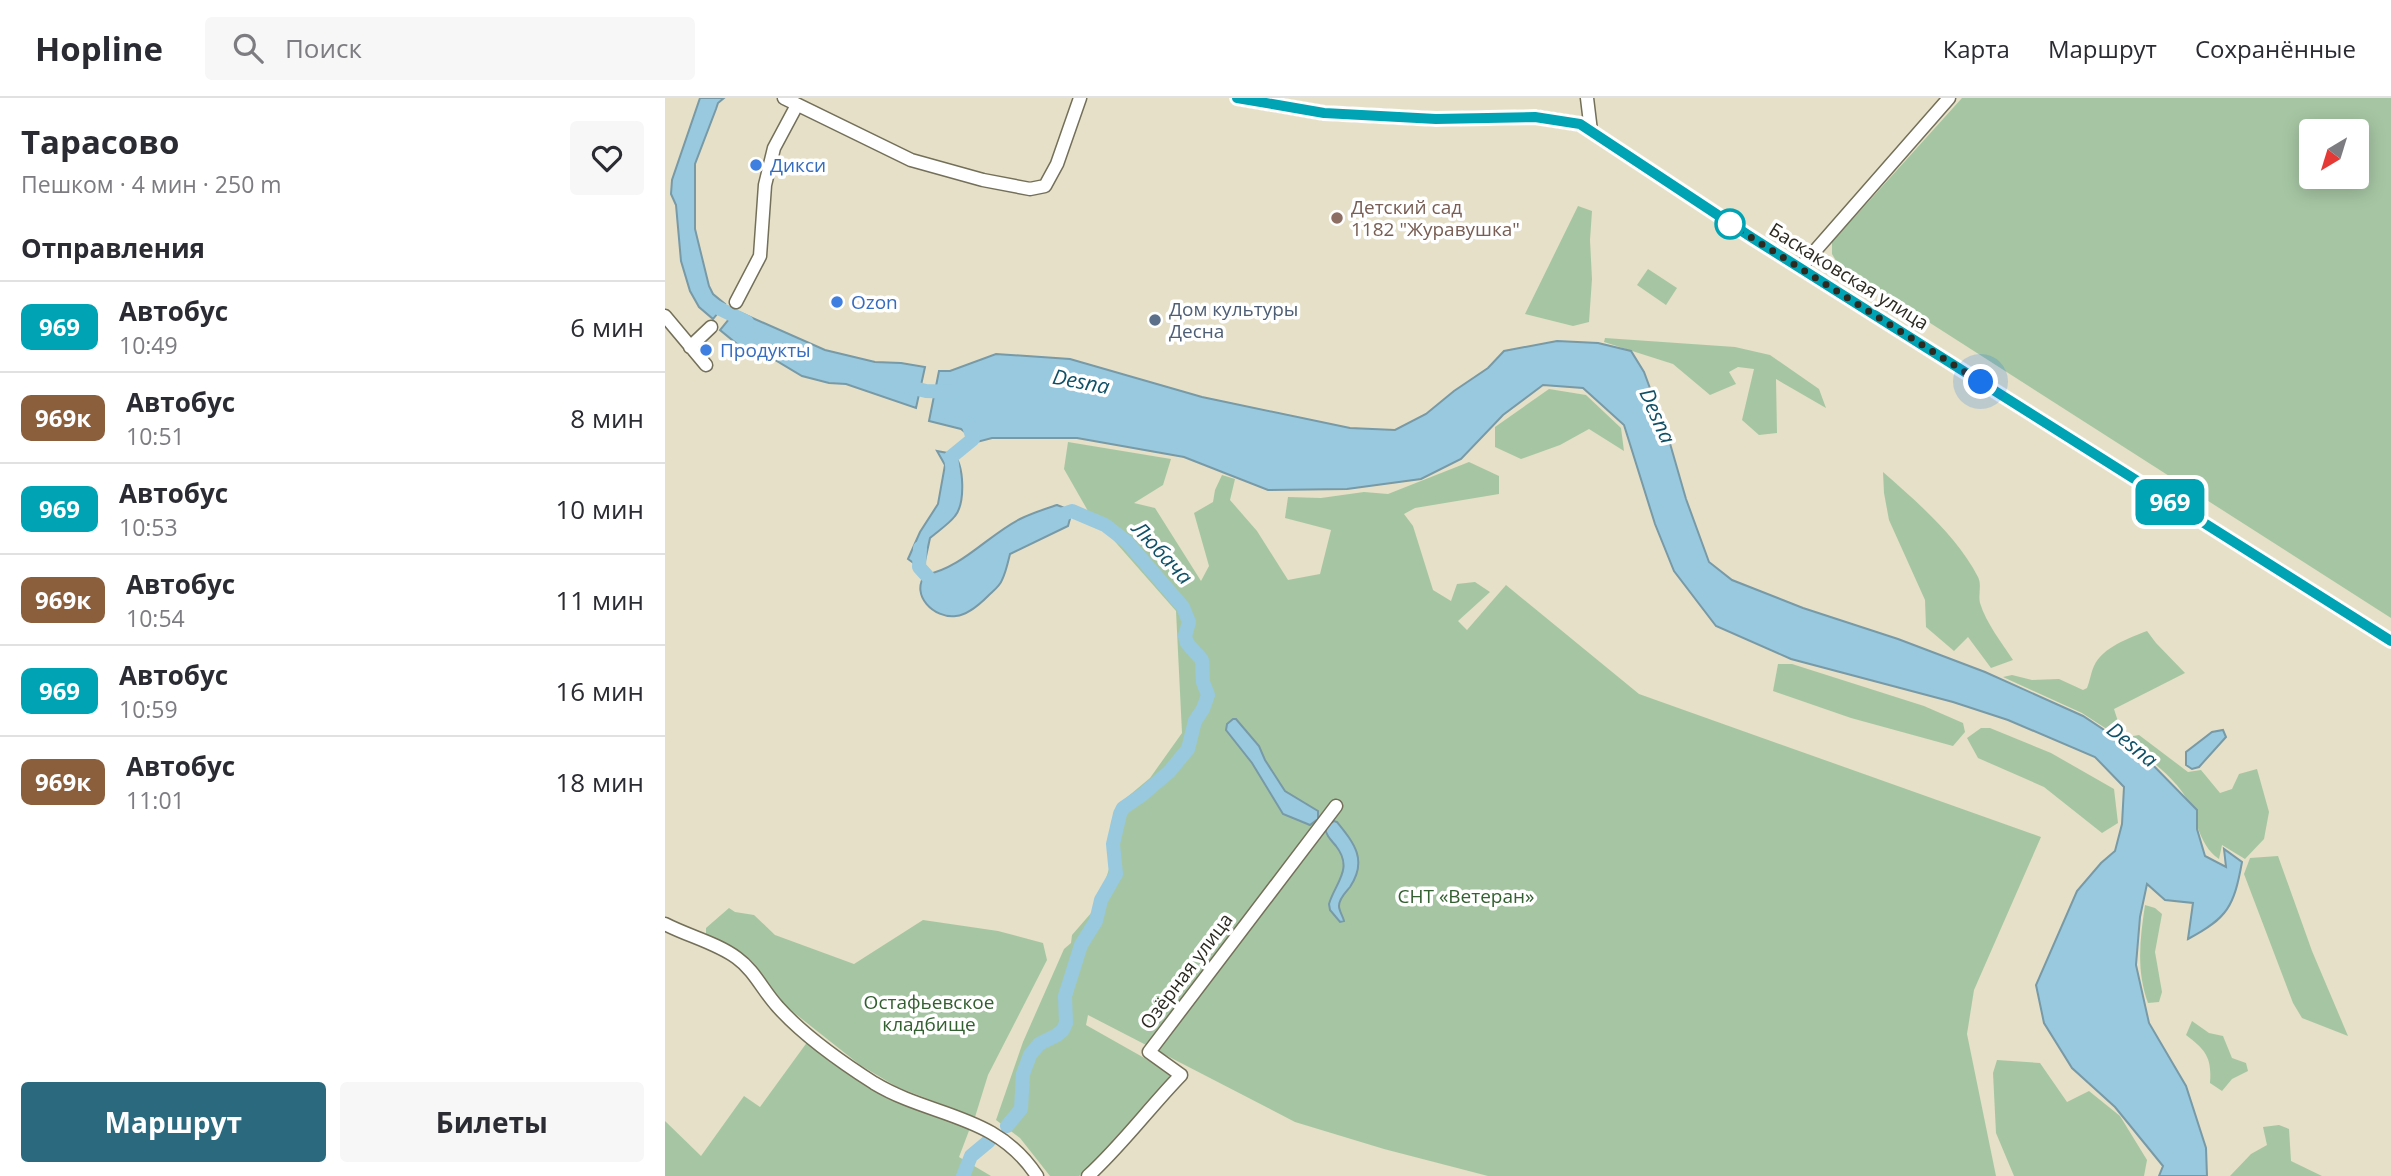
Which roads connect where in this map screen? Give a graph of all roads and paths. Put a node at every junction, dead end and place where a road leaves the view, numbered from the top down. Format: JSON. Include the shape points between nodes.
{"nodes":[{"id":1,"x":785,"y":98,"type":"edge"},
{"id":2,"x":1080,"y":98,"type":"edge"},
{"id":3,"x":1237,"y":98,"type":"edge"},
{"id":4,"x":1587,"y":98,"type":"edge"},
{"id":5,"x":1949,"y":98,"type":"edge"},
{"id":6,"x":797,"y":105,"type":"junction"},
{"id":7,"x":1591,"y":131,"type":"junction"},
{"id":8,"x":1800,"y":268,"type":"junction"},
{"id":9,"x":736,"y":302,"type":"dead end"},
{"id":10,"x":665,"y":316,"type":"edge"},
{"id":11,"x":711,"y":327,"type":"dead end"},
{"id":12,"x":690,"y":347,"type":"junction"},
{"id":13,"x":706,"y":365,"type":"dead end"},
{"id":14,"x":2391,"y":641,"type":"edge"},
{"id":15,"x":1336,"y":806,"type":"dead end"},
{"id":16,"x":665,"y":924,"type":"edge"},
{"id":17,"x":1037,"y":1176,"type":"edge"},
{"id":18,"x":1088,"y":1176,"type":"edge"}],
"edges":[{"from":1,"to":6,"type":"street"},
{"from":2,"to":6,"type":"street","via":[[1052,174],[1045,186],[1030,189],[911,160]]},
{"from":3,"to":7,"type":"street","name":"Баскаковская улица","via":[[1324,113],[1436,119],[1535,117],[1570,122]]},
{"from":4,"to":7,"type":"street"},
{"from":5,"to":8,"type":"street"},
{"from":6,"to":9,"type":"street","via":[[774,148],[765,185],[761,256]]},
{"from":7,"to":8,"type":"street","name":"Баскаковская улица"},
{"from":8,"to":14,"type":"street","name":"Баскаковская улица"},
{"from":10,"to":12,"type":"street"},
{"from":11,"to":12,"type":"street"},
{"from":12,"to":13,"type":"street"},
{"from":15,"to":18,"type":"street","name":"Озёрная улица","via":[[1149,1052],[1181,1075]]},
{"from":16,"to":17,"type":"street","via":[[740,960],[779,1009],[866,1077],[894,1093],[995,1133],[1013,1146]]}]}
